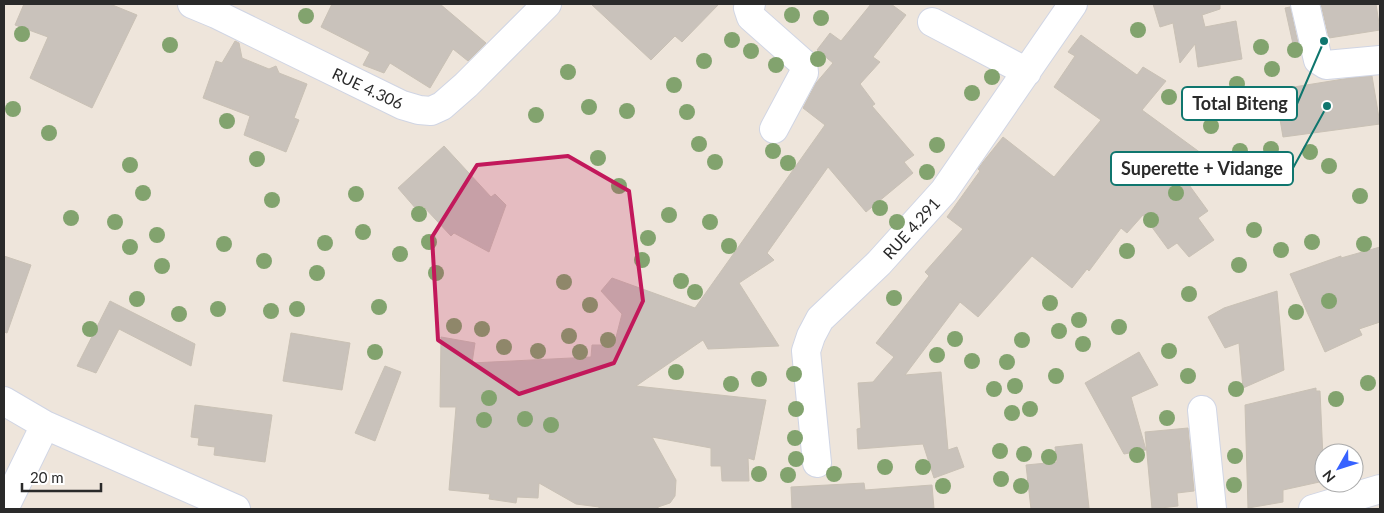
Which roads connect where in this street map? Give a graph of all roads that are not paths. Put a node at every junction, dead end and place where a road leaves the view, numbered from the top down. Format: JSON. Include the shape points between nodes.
{"nodes":[{"id":1,"x":192,"y":4,"type":"edge"},
{"id":2,"x":547,"y":4,"type":"edge"},
{"id":3,"x":751,"y":4,"type":"edge"},
{"id":4,"x":1073,"y":4,"type":"edge"},
{"id":5,"x":1305,"y":4,"type":"edge"},
{"id":6,"x":932,"y":22,"type":"dead end"},
{"id":7,"x":1380,"y":60,"type":"edge"},
{"id":8,"x":1027,"y":72,"type":"junction"},
{"id":9,"x":774,"y":129,"type":"dead end"},
{"id":10,"x":4,"y":401,"type":"edge"},
{"id":11,"x":1202,"y":410,"type":"dead end"},
{"id":12,"x":44,"y":425,"type":"junction"},
{"id":13,"x":817,"y":463,"type":"dead end"},
{"id":14,"x":1380,"y":489,"type":"edge"},
{"id":15,"x":4,"y":509,"type":"edge"},
{"id":16,"x":236,"y":509,"type":"edge"},
{"id":17,"x":1212,"y":509,"type":"edge"},
{"id":18,"x":1313,"y":509,"type":"edge"}],
"edges":[{"from":1,"to":2,"type":"street","name":"RUE 4.306","via":[[402,105],[430,111],[442,106],[466,85]]},
{"from":3,"to":9,"type":"street","via":[[748,8],[751,17],[803,63],[804,72]]},
{"from":4,"to":8,"type":"street","name":"RUE 4.291"},
{"from":5,"to":7,"type":"street","via":[[1318,60],[1326,65]]},
{"from":6,"to":8,"type":"street"},
{"from":8,"to":13,"type":"street","name":"RUE 4.291","via":[[944,191],[815,327],[806,351]]},
{"from":10,"to":12,"type":"street"},
{"from":11,"to":17,"type":"street"},
{"from":12,"to":15,"type":"street"},
{"from":12,"to":16,"type":"street"},
{"from":14,"to":18,"type":"street"}]}
